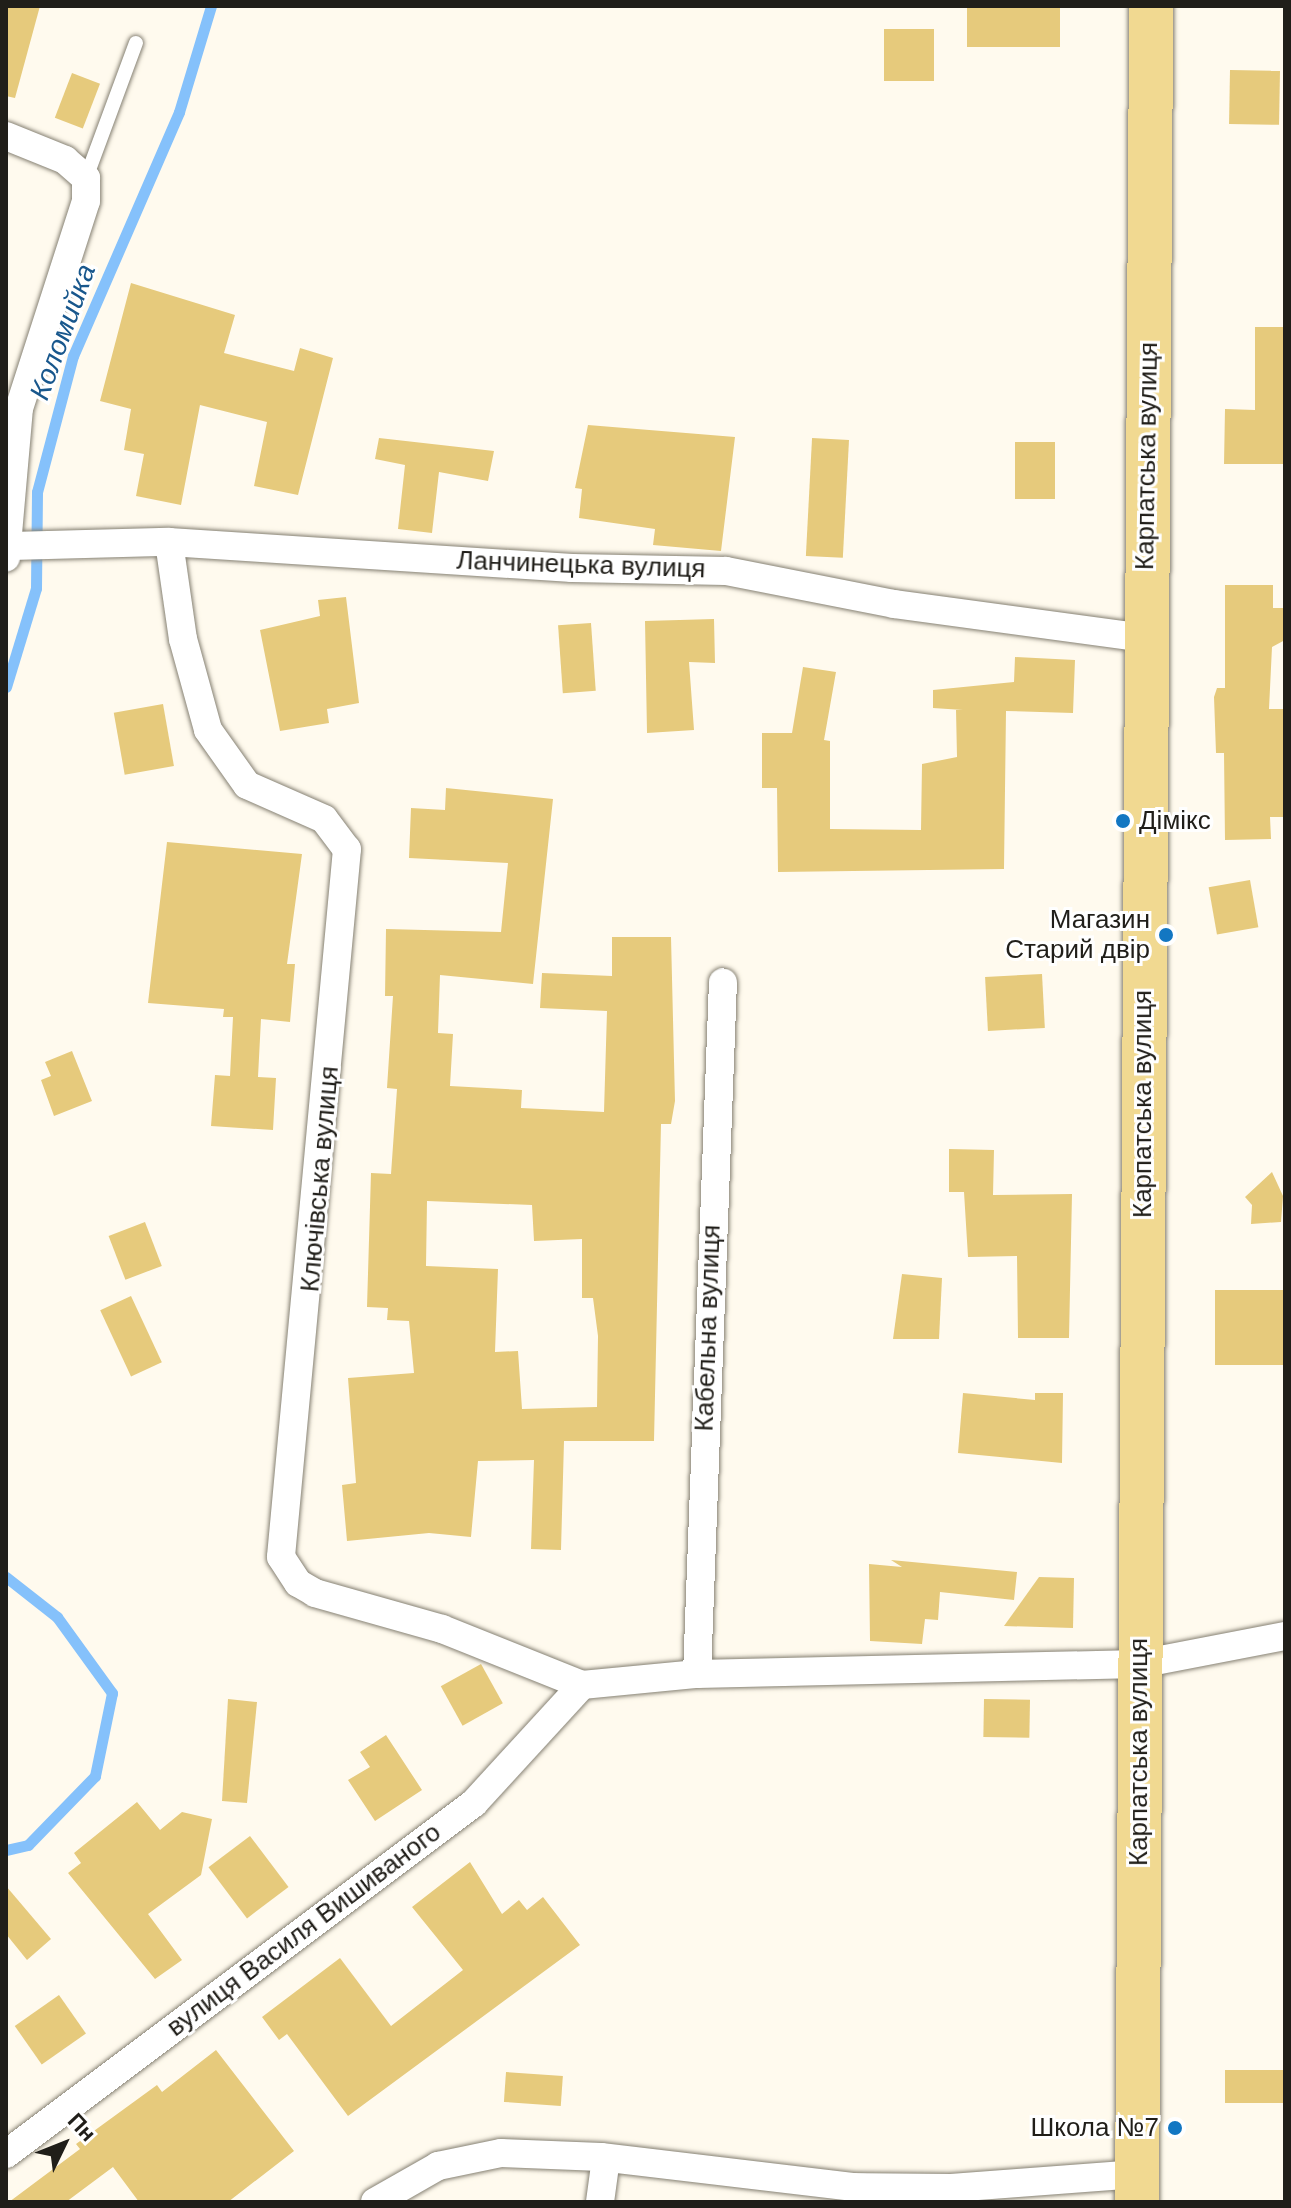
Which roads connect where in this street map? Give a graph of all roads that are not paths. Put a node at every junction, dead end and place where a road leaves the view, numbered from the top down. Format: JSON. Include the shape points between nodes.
{"nodes":[{"id":1,"x":1151,"y":6,"type":"edge"},
{"id":2,"x":136,"y":43,"type":"dead end"},
{"id":3,"x":6,"y":136,"type":"edge"},
{"id":4,"x":86,"y":178,"type":"junction"},
{"id":5,"x":169,"y":542,"type":"junction"},
{"id":6,"x":13,"y":550,"type":"edge"},
{"id":7,"x":1145,"y":638,"type":"junction"},
{"id":8,"x":723,"y":982,"type":"dead end"},
{"id":9,"x":1285,"y":1636,"type":"edge"},
{"id":10,"x":1139,"y":1664,"type":"junction"},
{"id":11,"x":697,"y":1674,"type":"junction"},
{"id":12,"x":582,"y":1685,"type":"junction"},
{"id":13,"x":6,"y":2154,"type":"edge"},
{"id":14,"x":606,"y":2158,"type":"junction"},
{"id":15,"x":1137,"y":2188,"type":"edge"},
{"id":16,"x":375,"y":2202,"type":"edge"},
{"id":17,"x":600,"y":2202,"type":"edge"}],
"edges":[{"from":1,"to":7,"type":"main road","name":"Карпатська вулиця"},
{"from":2,"to":4,"type":"lane"},
{"from":3,"to":4,"type":"street","via":[[65,160]]},
{"from":4,"to":6,"type":"street","via":[[79,228],[19,408]]},
{"from":5,"to":6,"type":"street","name":"Ланчинецька вулиця"},
{"from":5,"to":7,"type":"street","name":"Ланчинецька вулиця","via":[[572,568],[726,571],[894,604]]},
{"from":5,"to":12,"type":"street","name":"Ключівська вулиця","via":[[183,639],[221,751],[265,798],[333,824],[347,849],[306,1340],[279,1525],[281,1557],[298,1583],[315,1593],[442,1629]]},
{"from":7,"to":10,"type":"main road","name":"Карпатська вулиця"},
{"from":8,"to":11,"type":"street","name":"Кабельна вулиця"},
{"from":9,"to":10,"type":"street"},
{"from":10,"to":11,"type":"street"},
{"from":10,"to":15,"type":"main road","name":"Карпатська вулиця"},
{"from":11,"to":12,"type":"street"},
{"from":12,"to":13,"type":"street","name":"вулиця Василя Вишиваного","via":[[474,1803]]},
{"from":14,"to":15,"type":"street","via":[[852,2187]]},
{"from":14,"to":16,"type":"street","via":[[479,2154],[438,2166]]},
{"from":14,"to":17,"type":"street"}]}
